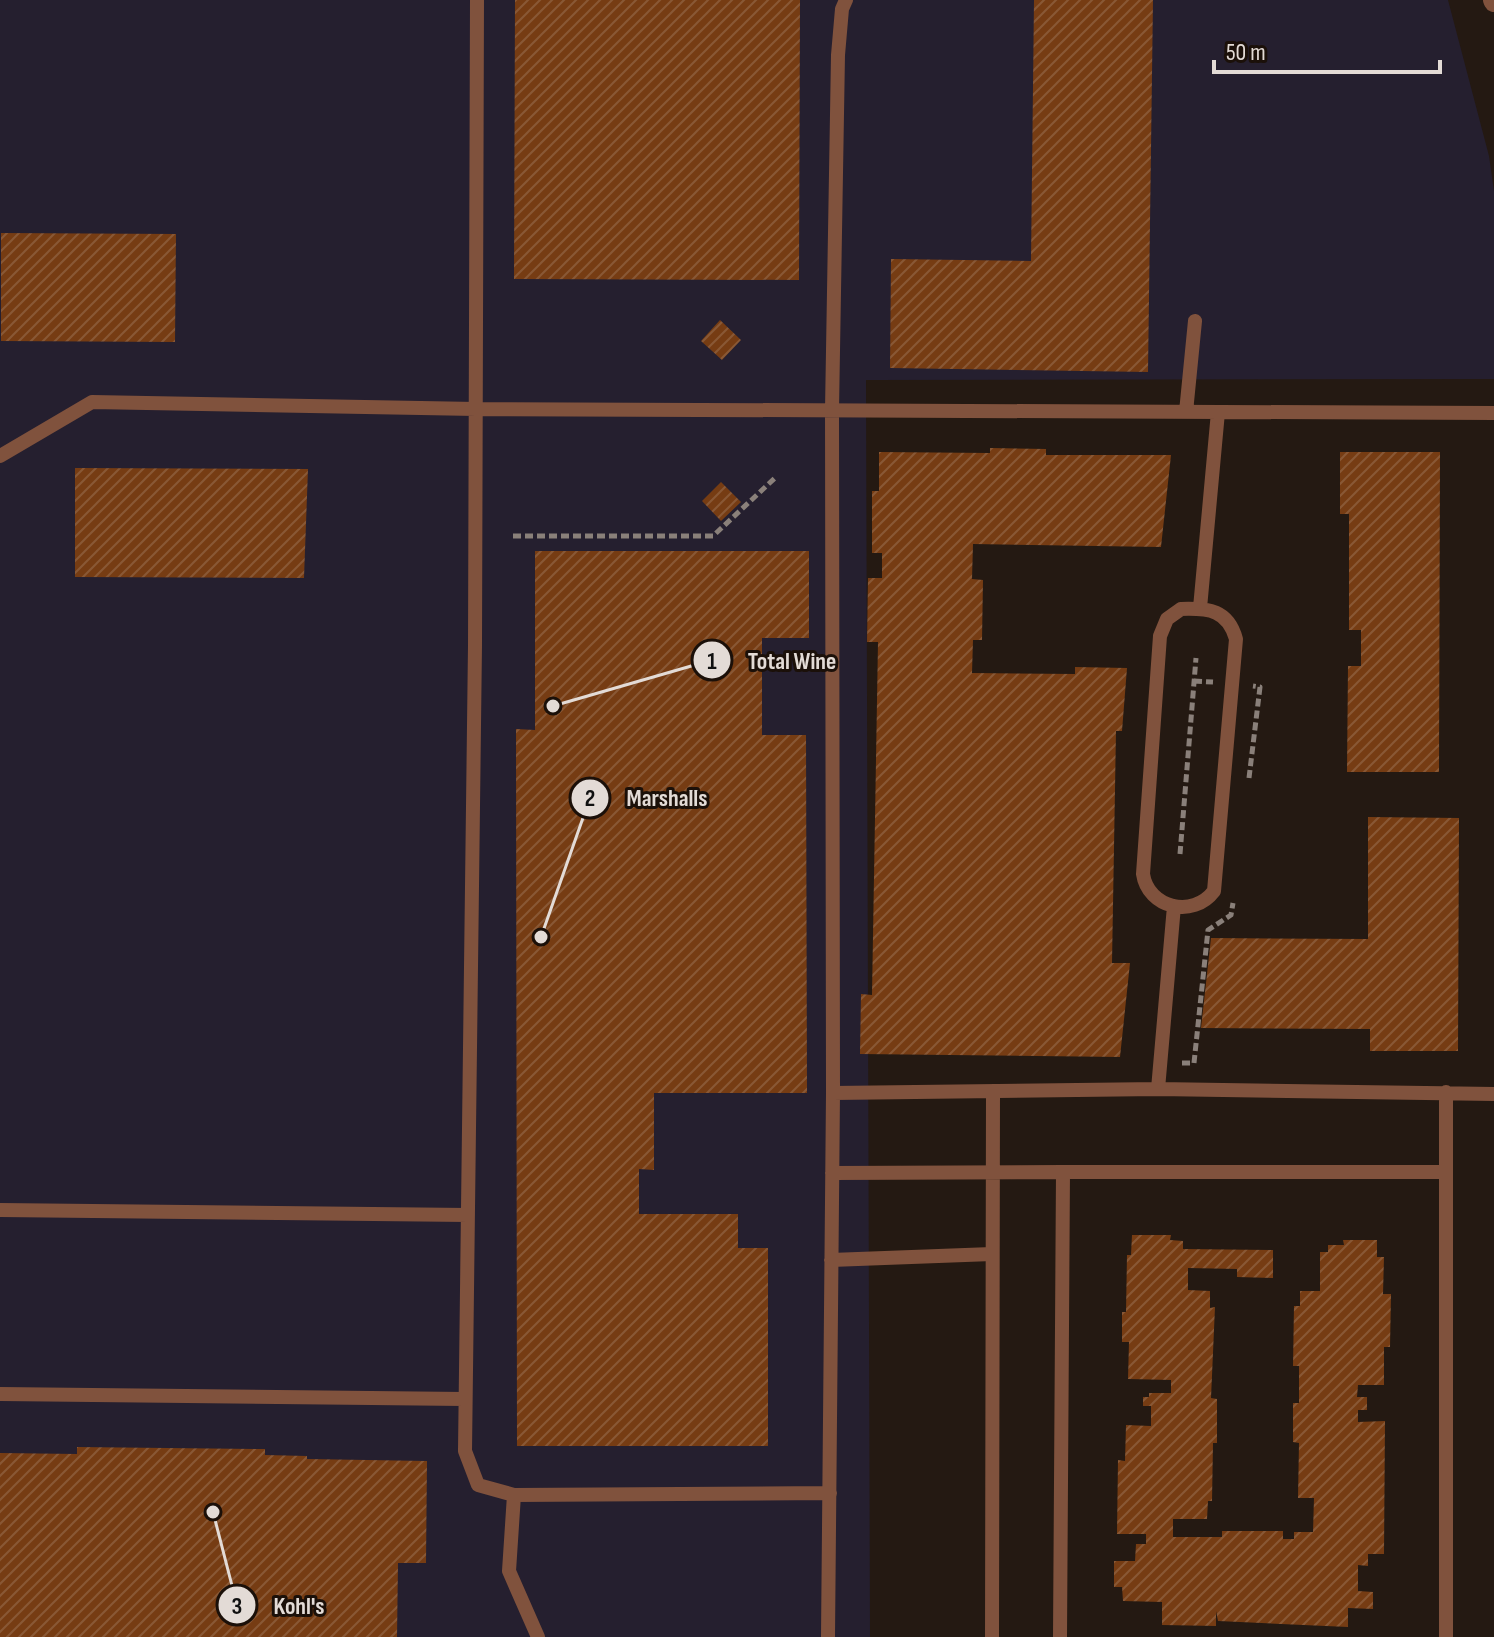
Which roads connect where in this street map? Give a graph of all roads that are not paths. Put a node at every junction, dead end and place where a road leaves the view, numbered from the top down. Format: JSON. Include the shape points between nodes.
{"nodes":[{"id":1,"x":477,"y":0,"type":"edge"},
{"id":2,"x":846,"y":0,"type":"edge"},
{"id":3,"x":1195,"y":321,"type":"dead end"},
{"id":4,"x":476,"y":409,"type":"junction"},
{"id":5,"x":832,"y":410,"type":"junction"},
{"id":6,"x":1186,"y":412,"type":"junction"},
{"id":7,"x":1218,"y":412,"type":"junction"},
{"id":8,"x":1494,"y":413,"type":"edge"},
{"id":9,"x":0,"y":456,"type":"edge"},
{"id":10,"x":1200,"y":608,"type":"junction"},
{"id":11,"x":1174,"y":906,"type":"junction"},
{"id":12,"x":1158,"y":1089,"type":"junction"},
{"id":13,"x":993,"y":1091,"type":"junction"},
{"id":14,"x":1446,"y":1092,"type":"junction"},
{"id":15,"x":833,"y":1093,"type":"junction"},
{"id":16,"x":1494,"y":1094,"type":"edge"},
{"id":17,"x":1063,"y":1172,"type":"junction"},
{"id":18,"x":1446,"y":1172,"type":"junction"},
{"id":19,"x":832,"y":1173,"type":"junction"},
{"id":20,"x":992,"y":1173,"type":"junction"},
{"id":21,"x":0,"y":1210,"type":"edge"},
{"id":22,"x":468,"y":1215,"type":"junction"},
{"id":23,"x":992,"y":1254,"type":"junction"},
{"id":24,"x":831,"y":1260,"type":"junction"},
{"id":25,"x":0,"y":1394,"type":"edge"},
{"id":26,"x":464,"y":1399,"type":"junction"},
{"id":27,"x":830,"y":1493,"type":"junction"},
{"id":28,"x":514,"y":1495,"type":"junction"},
{"id":29,"x":538,"y":1637,"type":"edge"},
{"id":30,"x":828,"y":1637,"type":"edge"},
{"id":31,"x":992,"y":1637,"type":"edge"},
{"id":32,"x":1060,"y":1637,"type":"edge"},
{"id":33,"x":1446,"y":1637,"type":"edge"}],
"edges":[{"from":1,"to":4,"type":"lane"},
{"from":2,"to":5,"type":"lane","via":[[838,55]]},
{"from":3,"to":6,"type":"lane"},
{"from":4,"to":5,"type":"lane"},
{"from":4,"to":9,"type":"lane","via":[[92,402]]},
{"from":4,"to":22,"type":"lane"},
{"from":5,"to":6,"type":"lane"},
{"from":5,"to":15,"type":"lane"},
{"from":6,"to":7,"type":"lane"},
{"from":7,"to":8,"type":"lane"},
{"from":7,"to":10,"type":"lane"},
{"from":10,"to":11,"type":"lane","via":[[1175,611],[1160,636],[1143,874],[1145,888],[1156,901]]},
{"from":10,"to":11,"type":"lane","via":[[1218,612],[1232,624],[1234,669],[1214,891],[1203,903]]},
{"from":11,"to":12,"type":"lane"},
{"from":12,"to":13,"type":"lane"},
{"from":12,"to":14,"type":"lane"},
{"from":13,"to":15,"type":"lane"},
{"from":13,"to":20,"type":"lane"},
{"from":14,"to":16,"type":"lane"},
{"from":14,"to":18,"type":"lane"},
{"from":15,"to":19,"type":"lane"},
{"from":17,"to":18,"type":"lane"},
{"from":17,"to":20,"type":"lane"},
{"from":17,"to":32,"type":"lane"},
{"from":18,"to":33,"type":"lane"},
{"from":19,"to":20,"type":"lane"},
{"from":19,"to":24,"type":"lane"},
{"from":20,"to":23,"type":"lane"},
{"from":21,"to":22,"type":"lane"},
{"from":22,"to":26,"type":"lane"},
{"from":23,"to":24,"type":"lane"},
{"from":23,"to":31,"type":"lane"},
{"from":24,"to":27,"type":"lane"},
{"from":25,"to":26,"type":"lane"},
{"from":26,"to":28,"type":"lane","via":[[465,1451],[478,1485]]},
{"from":27,"to":28,"type":"lane"},
{"from":27,"to":30,"type":"lane"},
{"from":28,"to":29,"type":"lane","via":[[509,1571]]}]}
